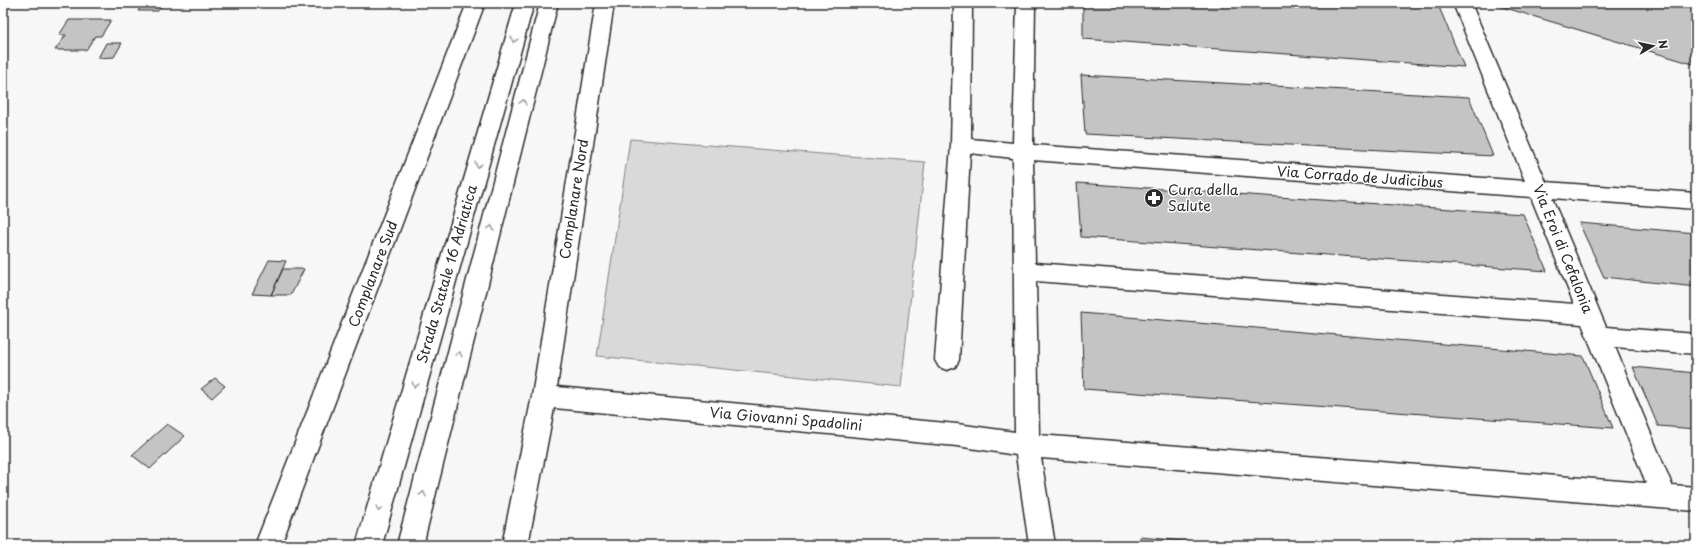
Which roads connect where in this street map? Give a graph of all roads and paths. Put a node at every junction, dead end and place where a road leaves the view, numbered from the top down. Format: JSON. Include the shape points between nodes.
{"nodes":[{"id":1,"x":476,"y":3,"type":"edge"},
{"id":2,"x":525,"y":3,"type":"edge"},
{"id":3,"x":549,"y":3,"type":"edge"},
{"id":4,"x":605,"y":3,"type":"edge"},
{"id":5,"x":964,"y":3,"type":"edge"},
{"id":6,"x":1026,"y":3,"type":"edge"},
{"id":7,"x":1462,"y":3,"type":"edge"},
{"id":8,"x":961,"y":145,"type":"junction"},
{"id":9,"x":1023,"y":152,"type":"junction"},
{"id":10,"x":1538,"y":190,"type":"junction"},
{"id":11,"x":1696,"y":201,"type":"edge"},
{"id":12,"x":1025,"y":272,"type":"junction"},
{"id":13,"x":1594,"y":326,"type":"junction"},
{"id":14,"x":1696,"y":344,"type":"edge"},
{"id":15,"x":947,"y":360,"type":"dead end"},
{"id":16,"x":544,"y":396,"type":"junction"},
{"id":17,"x":1027,"y":444,"type":"junction"},
{"id":18,"x":1664,"y":496,"type":"junction"},
{"id":19,"x":1696,"y":499,"type":"edge"},
{"id":20,"x":268,"y":545,"type":"edge"},
{"id":21,"x":369,"y":545,"type":"edge"},
{"id":22,"x":410,"y":545,"type":"edge"},
{"id":23,"x":515,"y":545,"type":"edge"},
{"id":24,"x":1042,"y":545,"type":"edge"}],
"edges":[{"from":1,"to":20,"type":"main road","name":"Complanare Sud","via":[[454,66]]},
{"from":2,"to":21,"type":"main road","name":"Strada Statale 16 Adriatica","one_way":true},
{"from":22,"to":3,"type":"main road","name":"Strada Statale 16 Adriatica","one_way":true},
{"from":4,"to":16,"type":"main road","name":"Complanare Nord"},
{"from":5,"to":8,"type":"main road"},
{"from":6,"to":9,"type":"main road"},
{"from":7,"to":10,"type":"main road","name":"Via Eroi di Cefalonia"},
{"from":8,"to":9,"type":"main road","name":"Via Corrado de Judicibus"},
{"from":8,"to":15,"type":"main road"},
{"from":9,"to":10,"type":"main road","name":"Via Corrado de Judicibus"},
{"from":9,"to":12,"type":"main road"},
{"from":10,"to":11,"type":"main road","name":"Via Corrado de Judicibus"},
{"from":10,"to":13,"type":"main road","name":"Via Eroi di Cefalonia"},
{"from":12,"to":13,"type":"main road"},
{"from":12,"to":17,"type":"main road"},
{"from":13,"to":14,"type":"main road"},
{"from":13,"to":18,"type":"main road","name":"Via Eroi di Cefalonia"},
{"from":16,"to":17,"type":"main road","name":"Via Giovanni Spadolini","via":[[949,434]]},
{"from":16,"to":23,"type":"main road","name":"Complanare Nord"},
{"from":17,"to":18,"type":"main road","name":"Via Giovanni Spadolini"},
{"from":17,"to":24,"type":"main road"},
{"from":18,"to":19,"type":"main road"}]}
